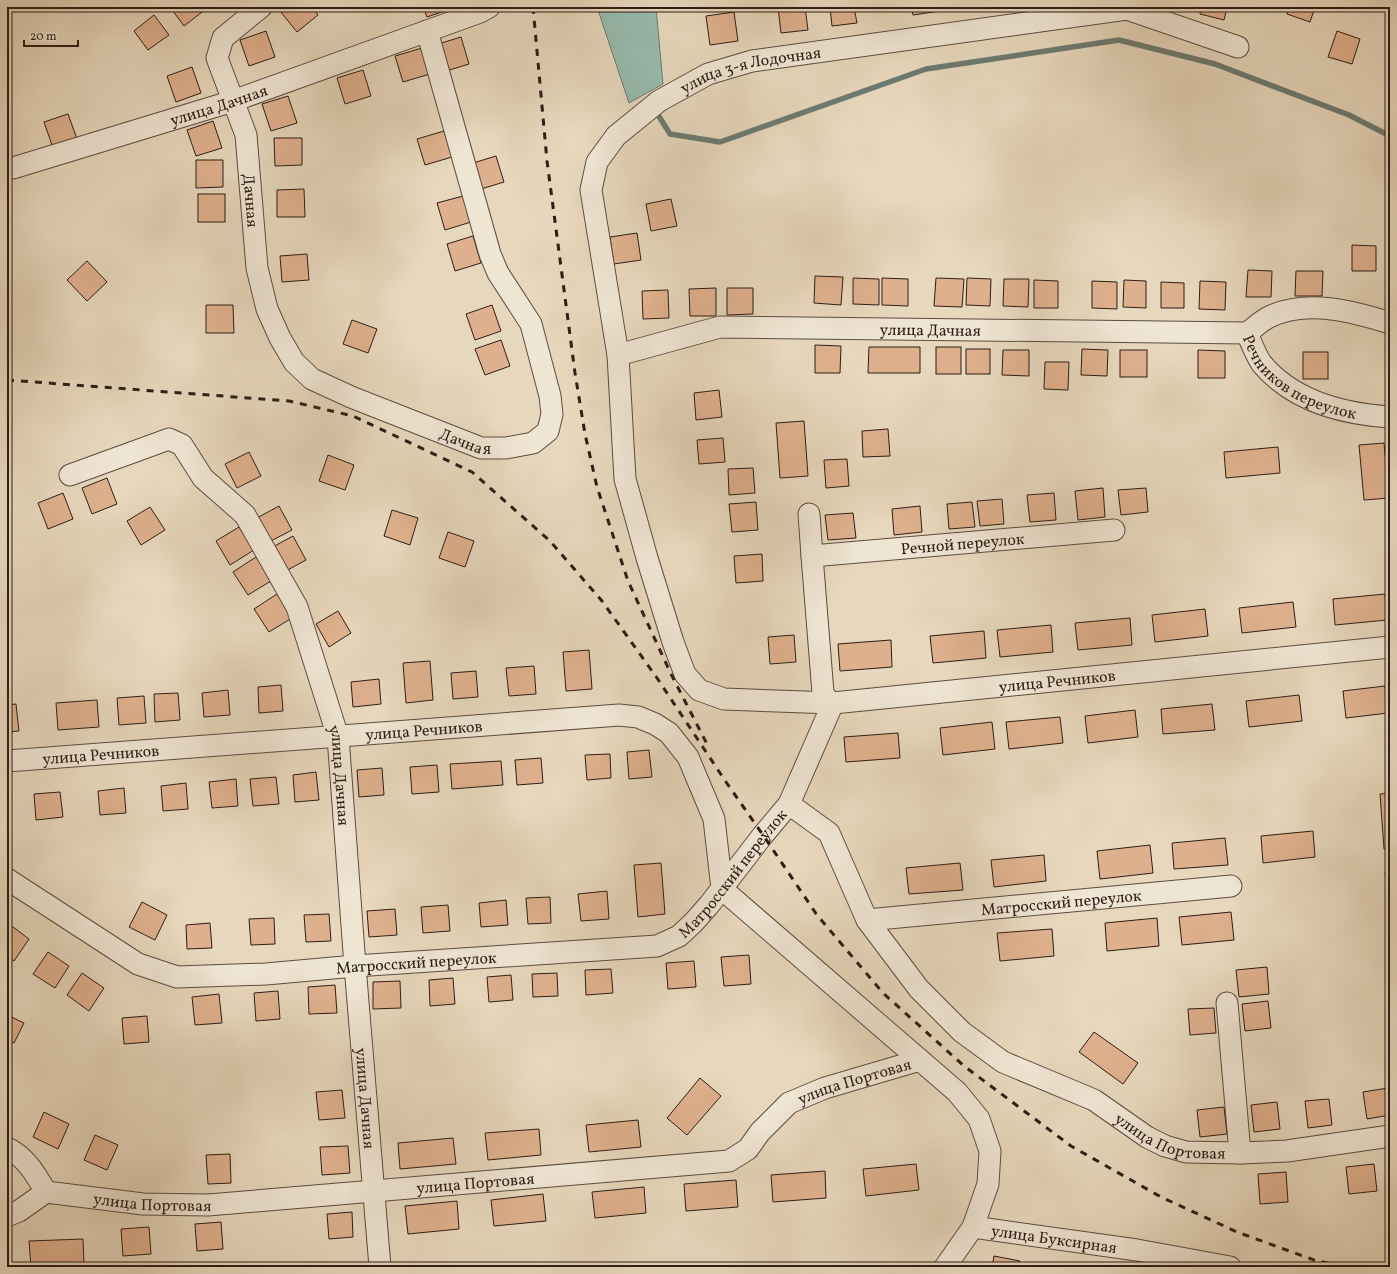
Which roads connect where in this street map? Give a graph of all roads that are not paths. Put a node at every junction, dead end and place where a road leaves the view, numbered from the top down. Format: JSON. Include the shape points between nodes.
{"nodes":[{"id":1,"x":261,"y":7,"type":"edge"},
{"id":2,"x":489,"y":7,"type":"edge"},
{"id":3,"x":1127,"y":8,"type":"edge"},
{"id":4,"x":427,"y":31,"type":"junction"},
{"id":5,"x":1238,"y":47,"type":"dead end"},
{"id":6,"x":234,"y":101,"type":"junction"},
{"id":7,"x":7,"y":168,"type":"edge"},
{"id":8,"x":1390,"y":323,"type":"edge"},
{"id":9,"x":1247,"y":333,"type":"junction"},
{"id":10,"x":618,"y":355,"type":"junction"},
{"id":11,"x":1390,"y":417,"type":"edge"},
{"id":12,"x":70,"y":475,"type":"dead end"},
{"id":13,"x":809,"y":514,"type":"dead end"},
{"id":14,"x":1114,"y":530,"type":"dead end"},
{"id":15,"x":812,"y":556,"type":"junction"},
{"id":16,"x":1390,"y":647,"type":"edge"},
{"id":17,"x":724,"y":699,"type":"joint"},
{"id":18,"x":833,"y":703,"type":"junction"},
{"id":19,"x":338,"y":737,"type":"junction"},
{"id":20,"x":7,"y":760,"type":"edge"},
{"id":21,"x":789,"y":804,"type":"junction"},
{"id":22,"x":7,"y":879,"type":"edge"},
{"id":23,"x":1231,"y":886,"type":"dead end"},
{"id":24,"x":722,"y":889,"type":"junction"},
{"id":25,"x":867,"y":920,"type":"junction"},
{"id":26,"x":355,"y":966,"type":"junction"},
{"id":27,"x":1227,"y":1003,"type":"dead end"},
{"id":28,"x":920,"y":1060,"type":"junction"},
{"id":29,"x":1390,"y":1136,"type":"edge"},
{"id":30,"x":7,"y":1148,"type":"edge"},
{"id":31,"x":1240,"y":1153,"type":"junction"},
{"id":32,"x":374,"y":1190,"type":"junction"},
{"id":33,"x":46,"y":1192,"type":"junction"},
{"id":34,"x":7,"y":1216,"type":"edge"},
{"id":35,"x":972,"y":1227,"type":"junction"},
{"id":36,"x":380,"y":1267,"type":"edge"},
{"id":37,"x":945,"y":1267,"type":"edge"},
{"id":38,"x":1230,"y":1267,"type":"edge"}],
"edges":[{"from":1,"to":6,"type":"street","name":"Дачная","via":[[223,38],[217,58]]},
{"from":2,"to":4,"type":"street"},
{"from":3,"to":5,"type":"street","name":"улица 3-я Лодочная"},
{"from":3,"to":10,"type":"street","name":"улица 3-я Лодочная","via":[[752,61],[708,74],[659,101],[616,136],[597,162],[591,190]]},
{"from":4,"to":6,"type":"street","name":"улица Дачная"},
{"from":4,"to":6,"type":"street","name":"Дачная","via":[[490,254],[498,273],[531,324],[550,396],[552,414],[548,431],[533,443],[506,448],[481,448],[350,397],[312,379],[294,362],[267,309],[256,268],[246,135]]},
{"from":6,"to":7,"type":"street","name":"улица Дачная"},
{"from":8,"to":9,"type":"street","name":"Речников переулок","via":[[1358,313],[1302,308],[1268,318]]},
{"from":9,"to":10,"type":"street","name":"улица Дачная","via":[[720,327]]},
{"from":9,"to":11,"type":"street","name":"Речников переулок","via":[[1261,363],[1283,385],[1319,404],[1370,416]]},
{"from":10,"to":17,"type":"street","name":"улица 3-я Лодочная","via":[[625,479],[647,558],[685,674],[699,690]]},
{"from":12,"to":19,"type":"street","name":"улица Дачная","via":[[169,440],[182,445],[203,478],[245,515],[297,607]]},
{"from":13,"to":15,"type":"street"},
{"from":14,"to":15,"type":"street","name":"Речной переулок"},
{"from":15,"to":18,"type":"street","via":[[824,693]]},
{"from":16,"to":18,"type":"street","name":"улица Речников"},
{"from":17,"to":18,"type":"street","name":"улица Речников"},
{"from":18,"to":21,"type":"street"},
{"from":19,"to":20,"type":"street","name":"улица Речников"},
{"from":19,"to":24,"type":"street","name":"улица Речников","via":[[619,715],[638,717],[669,733],[688,757],[714,819]]},
{"from":19,"to":26,"type":"street","name":"улица Дачная"},
{"from":21,"to":24,"type":"street","name":"Матросский переулок"},
{"from":21,"to":25,"type":"street","name":"улица Портовая","via":[[829,832]]},
{"from":22,"to":26,"type":"street","name":"Матросский переулок","via":[[138,964],[177,977],[266,974]]},
{"from":23,"to":25,"type":"street","name":"Матросский переулок"},
{"from":24,"to":26,"type":"street","name":"Матросский переулок","via":[[679,936],[657,946]]},
{"from":24,"to":28,"type":"street"},
{"from":25,"to":31,"type":"street","name":"улица Портовая","via":[[919,989],[962,1032],[1003,1062],[1094,1100],[1147,1137],[1165,1146],[1186,1152]]},
{"from":26,"to":32,"type":"street","name":"улица Дачная"},
{"from":27,"to":31,"type":"street","name":"улица Портовая"},
{"from":28,"to":32,"type":"street","name":"улица Портовая","via":[[825,1088],[789,1103],[760,1132],[748,1149],[729,1161]]},
{"from":28,"to":35,"type":"street","via":[[957,1092],[979,1119],[990,1151],[988,1184]]},
{"from":29,"to":31,"type":"street","name":"улица Портовая","via":[[1287,1151]]},
{"from":30,"to":33,"type":"street","via":[[16,1152],[32,1170]]},
{"from":32,"to":33,"type":"street","name":"улица Портовая","via":[[208,1205],[143,1204]]},
{"from":32,"to":36,"type":"street","name":"улица Дачная"},
{"from":33,"to":34,"type":"street","via":[[19,1211]]},
{"from":35,"to":37,"type":"street"},
{"from":35,"to":38,"type":"street","name":"улица Буксирная","via":[[1137,1250]]}]}
